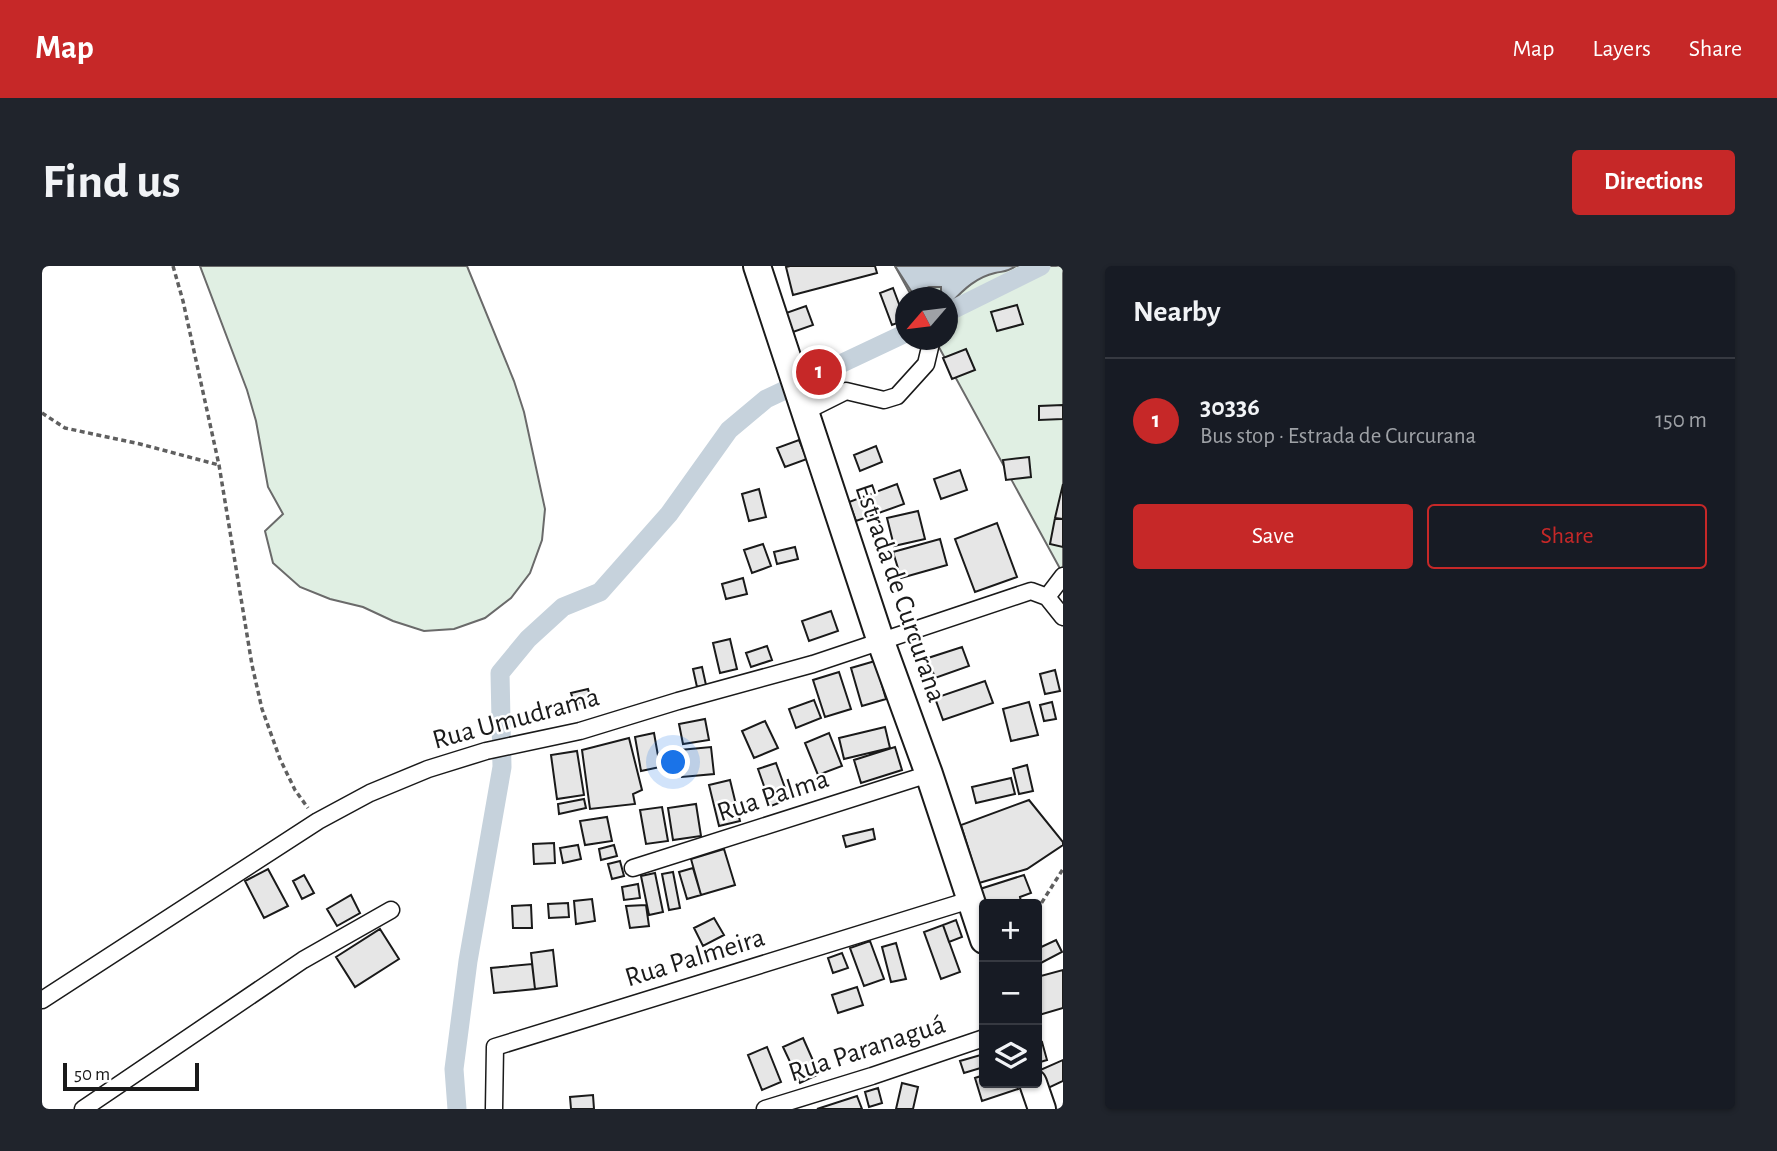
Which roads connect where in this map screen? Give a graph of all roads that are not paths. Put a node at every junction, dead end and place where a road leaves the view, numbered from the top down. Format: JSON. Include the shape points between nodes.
{"nodes":[{"id":1,"x":757,"y":266,"type":"edge"},
{"id":2,"x":929,"y":350,"type":"edge"},
{"id":3,"x":804,"y":405,"type":"junction"},
{"id":4,"x":1063,"y":576,"type":"edge"},
{"id":5,"x":1047,"y":597,"type":"junction"},
{"id":6,"x":1063,"y":617,"type":"edge"},
{"id":7,"x":881,"y":642,"type":"junction"},
{"id":8,"x":929,"y":774,"type":"junction"},
{"id":9,"x":633,"y":868,"type":"dead end"},
{"id":10,"x":970,"y":901,"type":"junction"},
{"id":11,"x":391,"y":910,"type":"dead end"},
{"id":12,"x":979,"y":926,"type":"edge"},
{"id":13,"x":42,"y":1000,"type":"edge"},
{"id":14,"x":979,"y":1040,"type":"edge"},
{"id":15,"x":1035,"y":1088,"type":"edge"},
{"id":16,"x":83,"y":1109,"type":"edge"},
{"id":17,"x":494,"y":1109,"type":"edge"},
{"id":18,"x":765,"y":1109,"type":"edge"},
{"id":19,"x":1042,"y":1109,"type":"edge"}],
"edges":[{"from":1,"to":3,"type":"main road","name":"Estrada de Curcurana"},
{"from":2,"to":3,"type":"street","via":[[926,364],[897,396],[884,400],[846,391]]},
{"from":3,"to":7,"type":"main road","name":"Estrada de Curcurana"},
{"from":4,"to":5,"type":"street"},
{"from":5,"to":6,"type":"street"},
{"from":5,"to":7,"type":"street","name":"Rua Umudrama","via":[[1031,592],[1006,598]]},
{"from":7,"to":8,"type":"main road","name":"Estrada de Curcurana"},
{"from":7,"to":13,"type":"street","name":"Rua Umudrama","via":[[580,731],[486,751],[370,793],[318,821]]},
{"from":8,"to":9,"type":"street","name":"Rua Palma"},
{"from":8,"to":10,"type":"main road","name":"Estrada de Curcurana"},
{"from":10,"to":12,"type":"main road","name":"Estrada de Curcurana"},
{"from":10,"to":17,"type":"street","name":"Rua Palmeira","via":[[495,1047]]},
{"from":11,"to":16,"type":"street","via":[[303,960]]},
{"from":14,"to":18,"type":"street","name":"Rua Paranaguá"},
{"from":15,"to":19,"type":"main road"}]}
